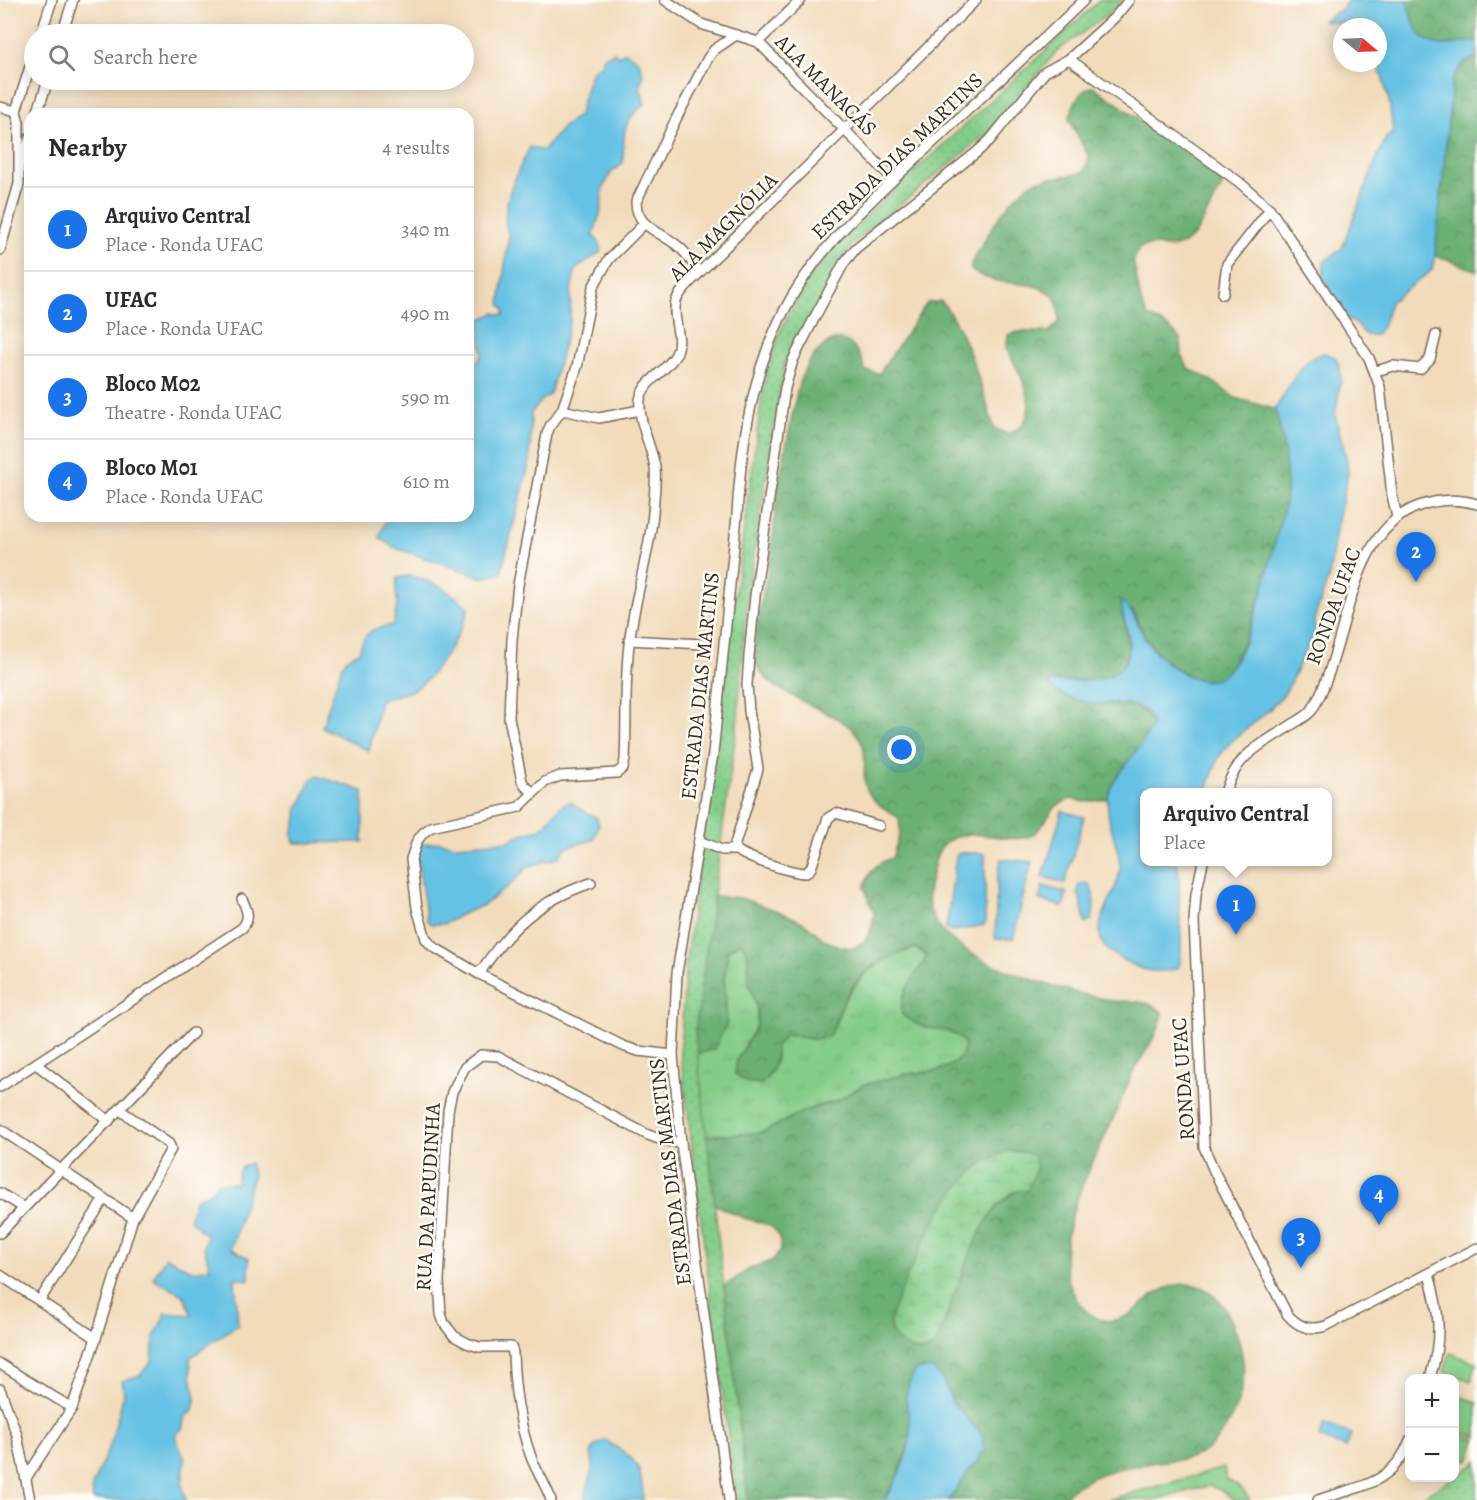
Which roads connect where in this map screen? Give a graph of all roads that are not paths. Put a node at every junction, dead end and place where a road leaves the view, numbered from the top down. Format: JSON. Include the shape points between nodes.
{"nodes":[{"id":1,"x":52,"y":0,"type":"edge"},
{"id":2,"x":72,"y":0,"type":"edge"},
{"id":3,"x":665,"y":0,"type":"edge"},
{"id":4,"x":801,"y":0,"type":"edge"},
{"id":5,"x":976,"y":0,"type":"edge"},
{"id":6,"x":1084,"y":0,"type":"edge"},
{"id":7,"x":1129,"y":0,"type":"edge"},
{"id":8,"x":44,"y":24,"type":"edge"},
{"id":9,"x":65,"y":24,"type":"edge"},
{"id":10,"x":736,"y":35,"type":"junction"},
{"id":11,"x":758,"y":42,"type":"junction"},
{"id":12,"x":1069,"y":59,"type":"junction"},
{"id":13,"x":24,"y":86,"type":"edge"},
{"id":14,"x":45,"y":90,"type":"edge"},
{"id":15,"x":0,"y":107,"type":"edge"},
{"id":16,"x":39,"y":108,"type":"edge"},
{"id":17,"x":16,"y":111,"type":"junction"},
{"id":18,"x":846,"y":130,"type":"junction"},
{"id":19,"x":24,"y":156,"type":"edge"},
{"id":20,"x":20,"y":169,"type":"junction"},
{"id":21,"x":893,"y":179,"type":"junction"},
{"id":22,"x":1270,"y":209,"type":"junction"},
{"id":23,"x":644,"y":224,"type":"junction"},
{"id":24,"x":0,"y":250,"type":"edge"},
{"id":25,"x":699,"y":273,"type":"junction"},
{"id":26,"x":1223,"y":294,"type":"dead end"},
{"id":27,"x":1436,"y":335,"type":"dead end"},
{"id":28,"x":1376,"y":371,"type":"junction"},
{"id":29,"x":562,"y":410,"type":"junction"},
{"id":30,"x":640,"y":410,"type":"junction"},
{"id":31,"x":1477,"y":504,"type":"edge"},
{"id":32,"x":1397,"y":518,"type":"junction"},
{"id":33,"x":629,"y":640,"type":"junction"},
{"id":34,"x":702,"y":644,"type":"dead end"},
{"id":35,"x":1227,"y":788,"type":"edge"},
{"id":36,"x":532,"y":792,"type":"junction"},
{"id":37,"x":879,"y":826,"type":"dead end"},
{"id":38,"x":699,"y":841,"type":"junction"},
{"id":39,"x":735,"y":850,"type":"junction"},
{"id":40,"x":1202,"y":866,"type":"edge"},
{"id":41,"x":591,"y":883,"type":"dead end"},
{"id":42,"x":242,"y":899,"type":"dead end"},
{"id":43,"x":479,"y":974,"type":"junction"},
{"id":44,"x":193,"y":1033,"type":"dead end"},
{"id":45,"x":673,"y":1056,"type":"junction"},
{"id":46,"x":36,"y":1064,"type":"junction"},
{"id":47,"x":0,"y":1087,"type":"edge"},
{"id":48,"x":120,"y":1110,"type":"junction"},
{"id":49,"x":109,"y":1121,"type":"junction"},
{"id":50,"x":0,"y":1129,"type":"edge"},
{"id":51,"x":681,"y":1143,"type":"junction"},
{"id":52,"x":61,"y":1170,"type":"junction"},
{"id":53,"x":0,"y":1193,"type":"edge"},
{"id":54,"x":104,"y":1199,"type":"junction"},
{"id":55,"x":24,"y":1208,"type":"junction"},
{"id":56,"x":134,"y":1218,"type":"junction"},
{"id":57,"x":0,"y":1233,"type":"edge"},
{"id":58,"x":1477,"y":1248,"type":"edge"},
{"id":59,"x":1429,"y":1274,"type":"junction"},
{"id":60,"x":0,"y":1275,"type":"edge"},
{"id":61,"x":39,"y":1300,"type":"junction"},
{"id":62,"x":96,"y":1338,"type":"junction"},
{"id":63,"x":0,"y":1364,"type":"edge"},
{"id":64,"x":1431,"y":1374,"type":"edge"},
{"id":65,"x":0,"y":1389,"type":"edge"},
{"id":66,"x":72,"y":1408,"type":"junction"},
{"id":67,"x":1405,"y":1451,"type":"edge"},
{"id":68,"x":26,"y":1478,"type":"junction"},
{"id":69,"x":30,"y":1500,"type":"edge"},
{"id":70,"x":551,"y":1500,"type":"edge"},
{"id":71,"x":729,"y":1500,"type":"edge"},
{"id":72,"x":1318,"y":1500,"type":"edge"}],
"edges":[{"from":1,"to":8,"type":"street"},
{"from":2,"to":9,"type":"street"},
{"from":3,"to":10,"type":"street","via":[[701,24]]},
{"from":4,"to":11,"type":"street"},
{"from":5,"to":18,"type":"street","name":"ALA MAGNÓLIA"},
{"from":6,"to":21,"type":"street","name":"ESTRADA DIAS MARTINS"},
{"from":7,"to":12,"type":"street"},
{"from":10,"to":11,"type":"street"},
{"from":10,"to":23,"type":"street","via":[[708,58],[638,194],[636,210]]},
{"from":11,"to":18,"type":"street","name":"ALA MANACÁS"},
{"from":12,"to":22,"type":"street","via":[[1239,182]]},
{"from":12,"to":39,"type":"street","via":[[1045,72],[977,152],[856,248],[844,263],[793,360],[782,402],[748,656],[749,711],[758,769]]},
{"from":13,"to":17,"type":"street"},
{"from":14,"to":16,"type":"street"},
{"from":15,"to":17,"type":"street"},
{"from":17,"to":20,"type":"street"},
{"from":18,"to":21,"type":"street","name":"ALA MANACÁS"},
{"from":18,"to":25,"type":"street","name":"ALA MAGNÓLIA"},
{"from":19,"to":20,"type":"street"},
{"from":20,"to":24,"type":"street","via":[[14,207]]},
{"from":21,"to":38,"type":"street","name":"ESTRADA DIAS MARTINS","via":[[845,227],[807,273],[785,309],[756,384],[745,430],[722,674]]},
{"from":22,"to":26,"type":"street","via":[[1227,264]]},
{"from":22,"to":28,"type":"street"},
{"from":23,"to":25,"type":"street","via":[[679,246]]},
{"from":23,"to":29,"type":"street","via":[[609,259],[593,287],[577,367]]},
{"from":25,"to":30,"type":"street","name":"ALA MAGNÓLIA","via":[[676,300],[677,353],[648,384],[640,398]]},
{"from":27,"to":28,"type":"street","via":[[1430,359],[1419,369],[1393,366]]},
{"from":28,"to":32,"type":"street"},
{"from":29,"to":30,"type":"street","via":[[599,418]]},
{"from":29,"to":36,"type":"street","via":[[548,434],[518,585],[512,639],[510,725],[522,781]]},
{"from":30,"to":33,"type":"street","via":[[655,468],[654,502]]},
{"from":31,"to":32,"type":"street","name":"RONDA UFAC","via":[[1451,499],[1434,501],[1411,508]]},
{"from":32,"to":35,"type":"street","name":"RONDA UFAC","via":[[1366,556],[1326,679],[1310,712],[1243,759]]},
{"from":33,"to":34,"type":"street"},
{"from":33,"to":36,"type":"street","via":[[623,768],[617,773],[560,776]]},
{"from":36,"to":43,"type":"street","via":[[519,807],[431,827],[413,850],[417,908],[426,939]]},
{"from":37,"to":39,"type":"street","via":[[831,814],[806,873]]},
{"from":38,"to":39,"type":"street","via":[[722,850]]},
{"from":38,"to":45,"type":"street","name":"ESTRADA DIAS MARTINS","via":[[677,973]]},
{"from":40,"to":59,"type":"street","name":"RONDA UFAC","via":[[1194,921],[1204,1147],[1287,1314],[1301,1326],[1317,1329]]},
{"from":41,"to":43,"type":"street","via":[[555,898],[521,921]]},
{"from":42,"to":46,"type":"street","via":[[248,920],[242,928]]},
{"from":43,"to":45,"type":"street","via":[[623,1046]]},
{"from":44,"to":48,"type":"street"},
{"from":45,"to":51,"type":"street","name":"ESTRADA DIAS MARTINS"},
{"from":46,"to":47,"type":"street"},
{"from":46,"to":49,"type":"street"},
{"from":48,"to":49,"type":"street"},
{"from":48,"to":56,"type":"street","via":[[171,1149]]},
{"from":49,"to":52,"type":"street"},
{"from":50,"to":52,"type":"street"},
{"from":51,"to":70,"type":"street","name":"RUA DA PAPUDINHA","via":[[648,1135],[498,1056],[481,1055],[458,1078],[448,1110],[439,1281],[441,1314],[454,1336],[467,1344],[511,1347],[519,1413],[530,1456]]},
{"from":51,"to":71,"type":"street","name":"ESTRADA DIAS MARTINS"},
{"from":52,"to":54,"type":"street"},
{"from":52,"to":55,"type":"street"},
{"from":53,"to":55,"type":"street"},
{"from":54,"to":56,"type":"street"},
{"from":54,"to":61,"type":"street"},
{"from":55,"to":57,"type":"street"},
{"from":56,"to":62,"type":"street"},
{"from":58,"to":59,"type":"street","name":"RONDA UFAC"},
{"from":59,"to":64,"type":"street","via":[[1439,1326]]},
{"from":60,"to":61,"type":"street"},
{"from":61,"to":62,"type":"street"},
{"from":62,"to":66,"type":"street"},
{"from":63,"to":66,"type":"street"},
{"from":65,"to":68,"type":"street","via":[[17,1435]]},
{"from":66,"to":68,"type":"street"},
{"from":67,"to":72,"type":"street","via":[[1386,1475]]},
{"from":68,"to":69,"type":"street"}]}
